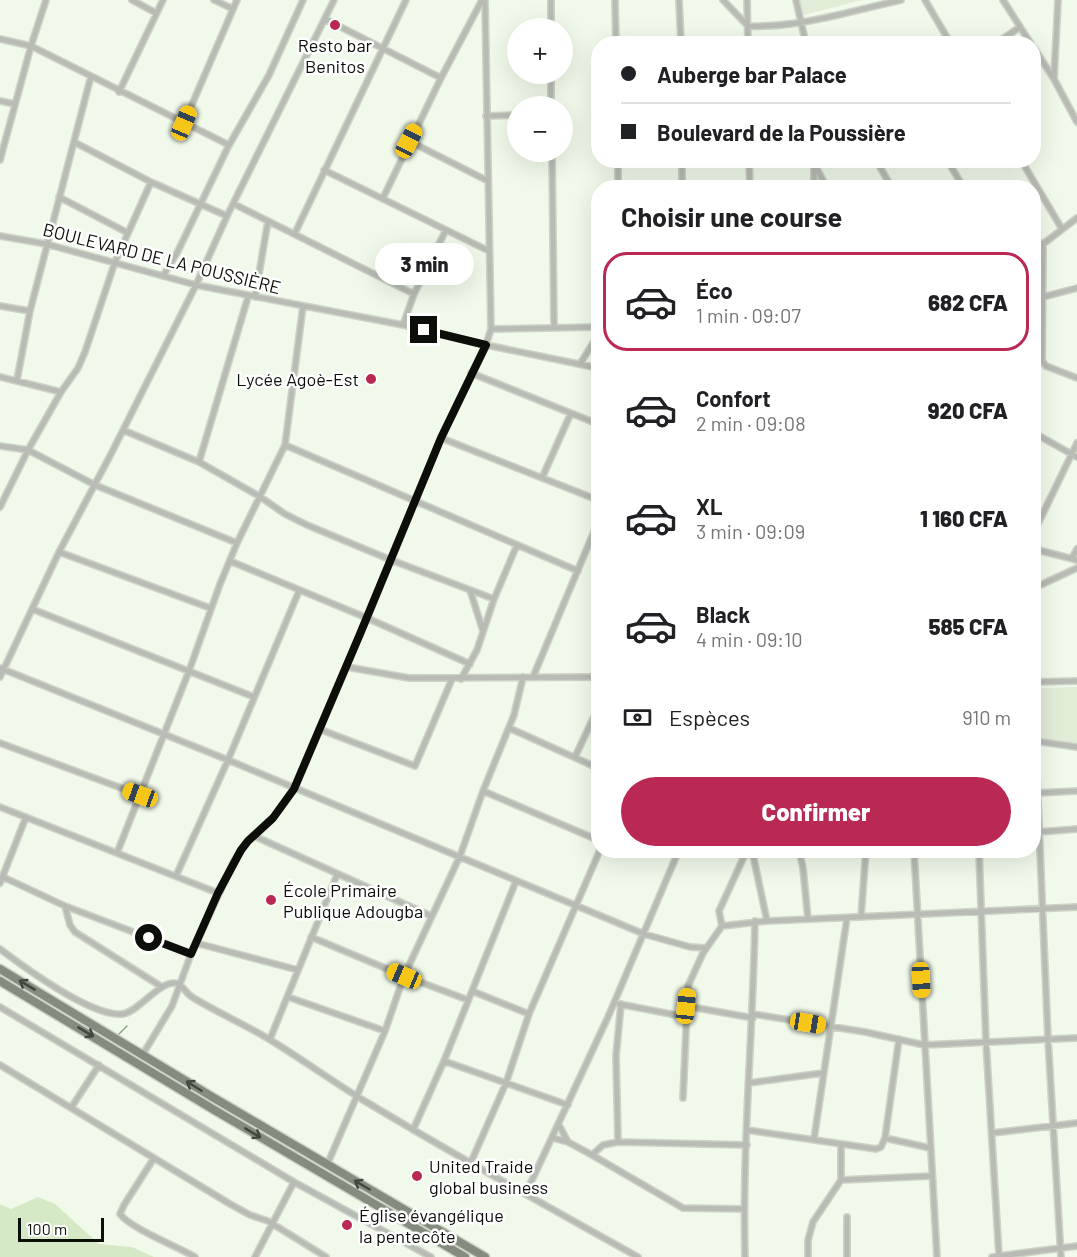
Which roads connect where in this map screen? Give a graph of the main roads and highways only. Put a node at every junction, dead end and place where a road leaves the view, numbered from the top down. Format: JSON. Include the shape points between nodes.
{"nodes":[{"id":1,"x":0,"y":969,"type":"edge"},
{"id":2,"x":0,"y":981,"type":"edge"},
{"id":3,"x":465,"y":1257,"type":"edge"},
{"id":4,"x":485,"y":1257,"type":"edge"}],
"edges":[{"from":4,"to":1,"type":"main road","one_way":true},
{"from":2,"to":3,"type":"main road","one_way":true}]}
